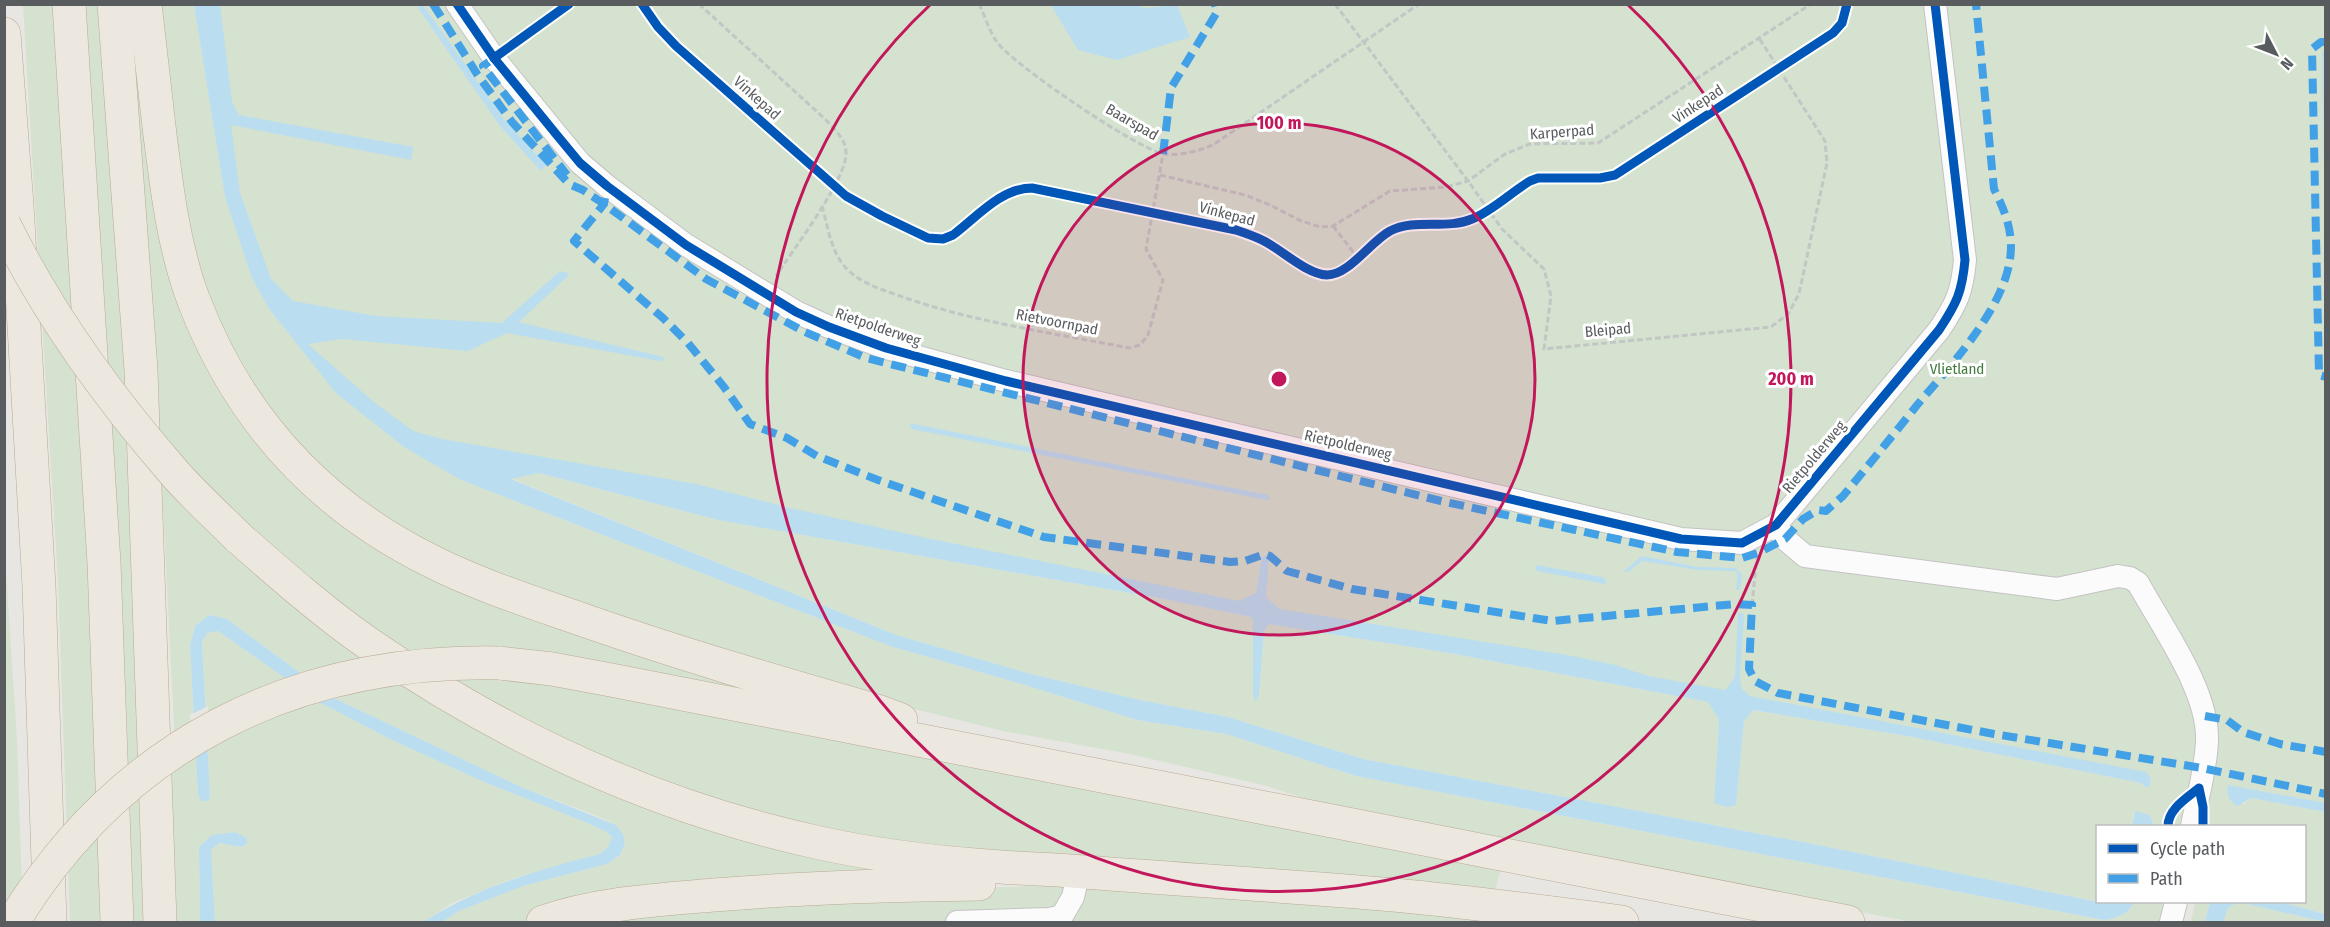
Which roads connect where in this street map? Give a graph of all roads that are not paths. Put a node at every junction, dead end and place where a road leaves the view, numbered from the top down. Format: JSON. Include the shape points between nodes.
{"nodes":[{"id":1,"x":69,"y":4,"type":"edge"},
{"id":2,"x":114,"y":4,"type":"edge"},
{"id":3,"x":145,"y":4,"type":"edge"},
{"id":4,"x":457,"y":4,"type":"edge"},
{"id":5,"x":1935,"y":4,"type":"edge"},
{"id":6,"x":4,"y":34,"type":"edge"},
{"id":7,"x":4,"y":224,"type":"edge"},
{"id":8,"x":1767,"y":530,"type":"junction"},
{"id":9,"x":996,"y":756,"type":"junction"},
{"id":10,"x":2192,"y":825,"type":"edge"},
{"id":11,"x":1221,"y":883,"type":"junction"},
{"id":12,"x":1076,"y":884,"type":"junction"},
{"id":13,"x":2175,"y":903,"type":"edge"},
{"id":14,"x":13,"y":922,"type":"edge"},
{"id":15,"x":50,"y":922,"type":"edge"},
{"id":16,"x":117,"y":922,"type":"edge"},
{"id":17,"x":160,"y":922,"type":"edge"},
{"id":18,"x":543,"y":922,"type":"edge"},
{"id":19,"x":957,"y":922,"type":"edge"},
{"id":20,"x":1622,"y":922,"type":"edge"},
{"id":21,"x":1848,"y":922,"type":"edge"},
{"id":22,"x":2171,"y":922,"type":"edge"}],
"edges":[{"from":1,"to":16,"type":"highway","via":[[104,562]]},
{"from":2,"to":17,"type":"highway","via":[[141,370]]},
{"from":3,"to":9,"type":"highway","via":[[166,187],[193,299],[239,394],[262,427],[338,502],[368,525],[430,561],[500,590],[648,642],[877,711]]},
{"from":4,"to":8,"type":"street","name":"Rietpolderweg","via":[[494,58],[580,163],[606,186],[686,245],[764,294],[829,327],[886,348],[1005,381],[1681,539],[1742,543]]},
{"from":5,"to":8,"type":"street","name":"Rietpolderweg","via":[[1965,260],[1963,284],[1956,305],[1939,330]]},
{"from":6,"to":15,"type":"highway","via":[[38,574]]},
{"from":7,"to":11,"type":"highway","bridge":true,"via":[[58,319],[109,394],[172,471],[238,537],[367,643],[437,689],[542,747],[625,783],[748,825],[831,845],[930,861]]},
{"from":8,"to":10,"type":"street","via":[[1805,556],[2057,589],[2118,576],[2138,583],[2199,692],[2205,716],[2207,741]]},
{"from":9,"to":14,"type":"highway","bridge":true,"via":[[587,675],[499,663],[397,668],[332,680],[270,701],[212,728],[157,763],[108,804],[61,853]]},
{"from":9,"to":21,"type":"highway"},
{"from":11,"to":12,"type":"highway"},
{"from":11,"to":20,"type":"highway","via":[[1396,895]]},
{"from":12,"to":18,"type":"highway","via":[[886,885],[748,893],[642,901]]},
{"from":12,"to":19,"type":"street","via":[[1074,897],[1062,916]]},
{"from":13,"to":22,"type":"street"}]}
